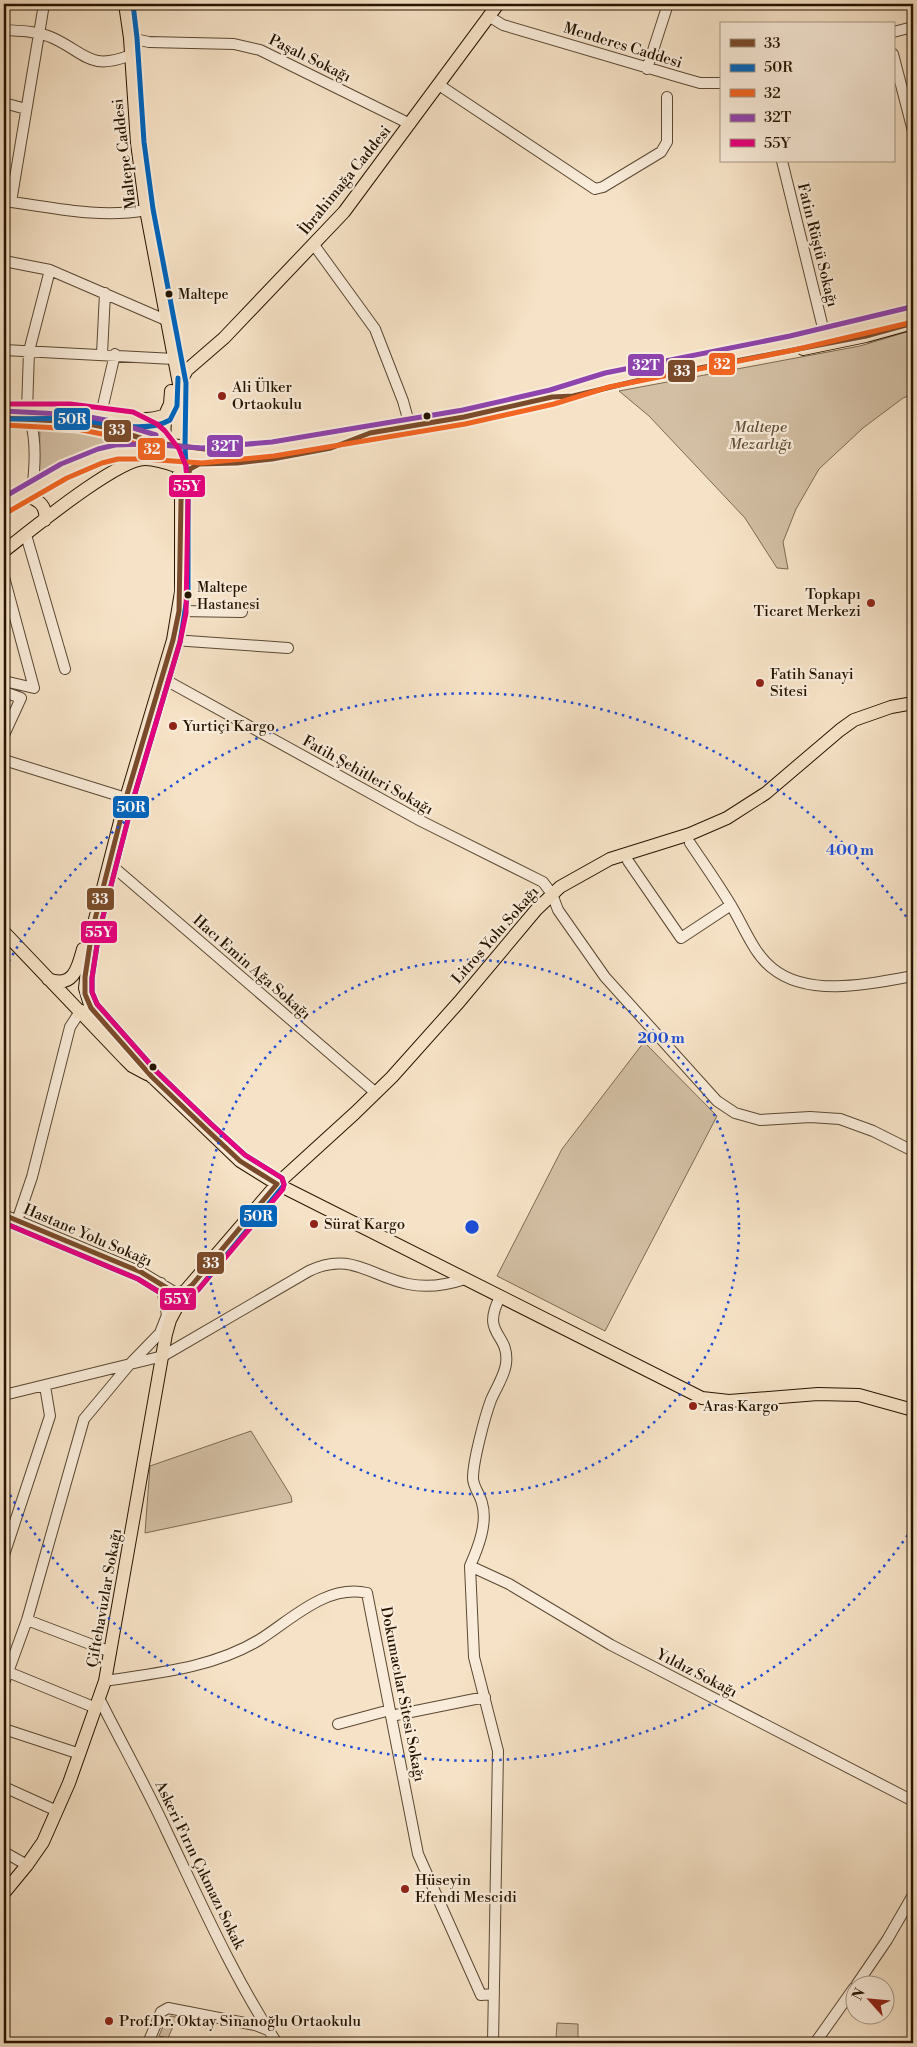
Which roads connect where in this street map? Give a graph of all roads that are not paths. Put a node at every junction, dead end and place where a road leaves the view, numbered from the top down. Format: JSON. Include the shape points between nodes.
{"nodes":[{"id":1,"x":44,"y":4,"type":"edge"},
{"id":2,"x":125,"y":4,"type":"edge"},
{"id":3,"x":498,"y":4,"type":"edge"},
{"id":4,"x":668,"y":4,"type":"edge"},
{"id":5,"x":490,"y":17,"type":"junction"},
{"id":6,"x":913,"y":27,"type":"edge"},
{"id":7,"x":4,"y":30,"type":"edge"},
{"id":8,"x":894,"y":32,"type":"edge"},
{"id":9,"x":39,"y":33,"type":"junction"},
{"id":10,"x":130,"y":38,"type":"junction"},
{"id":11,"x":131,"y":55,"type":"junction"},
{"id":12,"x":894,"y":58,"type":"edge"},
{"id":13,"x":647,"y":68,"type":"junction"},
{"id":14,"x":720,"y":83,"type":"edge"},
{"id":15,"x":439,"y":85,"type":"junction"},
{"id":16,"x":667,"y":97,"type":"dead end"},
{"id":17,"x":4,"y":103,"type":"edge"},
{"id":18,"x":26,"y":109,"type":"junction"},
{"id":19,"x":410,"y":124,"type":"junction"},
{"id":20,"x":913,"y":131,"type":"edge"},
{"id":21,"x":782,"y":162,"type":"edge"},
{"id":22,"x":8,"y":201,"type":"edge"},
{"id":23,"x":146,"y":210,"type":"junction"},
{"id":24,"x":314,"y":245,"type":"junction"},
{"id":25,"x":4,"y":261,"type":"edge"},
{"id":26,"x":50,"y":270,"type":"junction"},
{"id":27,"x":105,"y":293,"type":"junction"},
{"id":28,"x":913,"y":314,"type":"edge"},
{"id":29,"x":168,"y":321,"type":"junction"},
{"id":30,"x":913,"y":324,"type":"edge"},
{"id":31,"x":826,"y":340,"type":"junction"},
{"id":32,"x":4,"y":350,"type":"edge"},
{"id":33,"x":29,"y":352,"type":"junction"},
{"id":34,"x":102,"y":354,"type":"junction"},
{"id":35,"x":115,"y":354,"type":"junction"},
{"id":36,"x":174,"y":359,"type":"junction"},
{"id":37,"x":199,"y":360,"type":"junction"},
{"id":38,"x":179,"y":384,"type":"junction"},
{"id":39,"x":4,"y":412,"type":"edge"},
{"id":40,"x":100,"y":414,"type":"junction"},
{"id":41,"x":28,"y":415,"type":"junction"},
{"id":42,"x":4,"y":418,"type":"edge"},
{"id":43,"x":131,"y":419,"type":"junction"},
{"id":44,"x":410,"y":426,"type":"junction"},
{"id":45,"x":231,"y":452,"type":"junction"},
{"id":46,"x":179,"y":467,"type":"junction"},
{"id":47,"x":28,"y":493,"type":"junction"},
{"id":48,"x":4,"y":506,"type":"edge"},
{"id":49,"x":44,"y":520,"type":"junction"},
{"id":50,"x":26,"y":534,"type":"junction"},
{"id":51,"x":4,"y":551,"type":"edge"},
{"id":52,"x":4,"y":577,"type":"edge"},
{"id":53,"x":179,"y":611,"type":"junction"},
{"id":54,"x":242,"y":612,"type":"dead end"},
{"id":55,"x":173,"y":640,"type":"junction"},
{"id":56,"x":288,"y":648,"type":"dead end"},
{"id":57,"x":65,"y":669,"type":"dead end"},
{"id":58,"x":162,"y":678,"type":"junction"},
{"id":59,"x":4,"y":681,"type":"edge"},
{"id":60,"x":4,"y":692,"type":"edge"},
{"id":61,"x":913,"y":703,"type":"edge"},
{"id":62,"x":913,"y":711,"type":"edge"},
{"id":63,"x":856,"y":724,"type":"junction"},
{"id":64,"x":4,"y":735,"type":"edge"},
{"id":65,"x":4,"y":760,"type":"edge"},
{"id":66,"x":126,"y":798,"type":"junction"},
{"id":67,"x":690,"y":843,"type":"junction"},
{"id":68,"x":628,"y":861,"type":"junction"},
{"id":69,"x":110,"y":864,"type":"junction"},
{"id":70,"x":553,"y":898,"type":"junction"},
{"id":71,"x":731,"y":905,"type":"junction"},
{"id":72,"x":92,"y":931,"type":"junction"},
{"id":73,"x":4,"y":932,"type":"edge"},
{"id":74,"x":913,"y":976,"type":"edge"},
{"id":75,"x":48,"y":979,"type":"junction"},
{"id":76,"x":78,"y":1013,"type":"junction"},
{"id":77,"x":152,"y":1077,"type":"junction"},
{"id":78,"x":379,"y":1096,"type":"junction"},
{"id":79,"x":913,"y":1151,"type":"edge"},
{"id":80,"x":276,"y":1184,"type":"junction"},
{"id":81,"x":4,"y":1215,"type":"edge"},
{"id":82,"x":17,"y":1221,"type":"junction"},
{"id":83,"x":465,"y":1279,"type":"junction"},
{"id":84,"x":161,"y":1283,"type":"junction"},
{"id":85,"x":186,"y":1290,"type":"junction"},
{"id":86,"x":500,"y":1297,"type":"junction"},
{"id":87,"x":161,"y":1347,"type":"junction"},
{"id":88,"x":129,"y":1365,"type":"junction"},
{"id":89,"x":45,"y":1386,"type":"junction"},
{"id":90,"x":4,"y":1395,"type":"edge"},
{"id":91,"x":913,"y":1409,"type":"edge"},
{"id":92,"x":4,"y":1555,"type":"edge"},
{"id":93,"x":470,"y":1566,"type":"junction"},
{"id":94,"x":27,"y":1620,"type":"junction"},
{"id":95,"x":111,"y":1652,"type":"junction"},
{"id":96,"x":8,"y":1672,"type":"junction"},
{"id":97,"x":105,"y":1681,"type":"junction"},
{"id":98,"x":4,"y":1683,"type":"edge"},
{"id":99,"x":485,"y":1697,"type":"junction"},
{"id":100,"x":98,"y":1703,"type":"junction"},
{"id":101,"x":390,"y":1713,"type":"junction"},
{"id":102,"x":338,"y":1724,"type":"dead end"},
{"id":103,"x":4,"y":1729,"type":"edge"},
{"id":104,"x":80,"y":1754,"type":"junction"},
{"id":105,"x":4,"y":1787,"type":"edge"},
{"id":106,"x":913,"y":1801,"type":"edge"},
{"id":107,"x":57,"y":1811,"type":"junction"},
{"id":108,"x":4,"y":1852,"type":"edge"},
{"id":109,"x":27,"y":1865,"type":"junction"},
{"id":110,"x":4,"y":1893,"type":"edge"},
{"id":111,"x":913,"y":1896,"type":"edge"},
{"id":112,"x":863,"y":1974,"type":"edge"},
{"id":113,"x":494,"y":1994,"type":"junction"},
{"id":114,"x":844,"y":2002,"type":"edge"},
{"id":115,"x":269,"y":2031,"type":"junction"},
{"id":116,"x":148,"y":2043,"type":"edge"},
{"id":117,"x":277,"y":2043,"type":"edge"},
{"id":118,"x":493,"y":2043,"type":"edge"},
{"id":119,"x":815,"y":2043,"type":"edge"}],
"edges":[{"from":1,"to":9,"type":"street"},
{"from":2,"to":10,"type":"main road","name":"Maltepe Caddesi"},
{"from":3,"to":5,"type":"main road","name":"İbrahimağa Caddesi"},
{"from":4,"to":13,"type":"street"},
{"from":5,"to":13,"type":"street","name":"Menderes Caddesi","via":[[503,25]]},
{"from":5,"to":15,"type":"main road","name":"İbrahimağa Caddesi"},
{"from":6,"to":8,"type":"street"},
{"from":7,"to":9,"type":"street"},
{"from":9,"to":11,"type":"street","via":[[92,61],[114,62]]},
{"from":9,"to":18,"type":"street"},
{"from":10,"to":11,"type":"main road","name":"Maltepe Caddesi"},
{"from":10,"to":19,"type":"street","name":"Paşalı Sokağı","via":[[148,42],[234,44],[260,50]]},
{"from":11,"to":23,"type":"main road","name":"Maltepe Caddesi","via":[[137,143]]},
{"from":12,"to":20,"type":"street"},
{"from":13,"to":14,"type":"street","name":"Menderes Caddesi","via":[[700,83]]},
{"from":15,"to":16,"type":"street","via":[[595,189],[661,152],[667,142]]},
{"from":15,"to":19,"type":"main road","name":"İbrahimağa Caddesi"},
{"from":17,"to":18,"type":"street"},
{"from":18,"to":22,"type":"street"},
{"from":19,"to":24,"type":"main road","name":"İbrahimağa Caddesi","via":[[344,212]]},
{"from":21,"to":31,"type":"street","name":"Fatin Rüştü Sokağı"},
{"from":22,"to":23,"type":"street","via":[[84,212],[124,214]]},
{"from":23,"to":29,"type":"main road","name":"Maltepe Caddesi"},
{"from":24,"to":37,"type":"main road","name":"İbrahimağa Caddesi"},
{"from":24,"to":44,"type":"street","via":[[375,329]]},
{"from":25,"to":26,"type":"street"},
{"from":26,"to":27,"type":"street"},
{"from":26,"to":33,"type":"street"},
{"from":27,"to":29,"type":"street"},
{"from":27,"to":34,"type":"street"},
{"from":28,"to":31,"type":"main road"},
{"from":29,"to":36,"type":"main road","name":"Maltepe Caddesi"},
{"from":30,"to":31,"type":"main road"},
{"from":31,"to":44,"type":"main road","via":[[652,374],[573,396],[552,397]]},
{"from":32,"to":33,"type":"street"},
{"from":33,"to":34,"type":"street"},
{"from":33,"to":41,"type":"street"},
{"from":34,"to":35,"type":"street"},
{"from":35,"to":36,"type":"street"},
{"from":35,"to":40,"type":"street"},
{"from":36,"to":37,"type":"main road"},
{"from":36,"to":38,"type":"main road"},
{"from":36,"to":43,"type":"main road","via":[[166,415]]},
{"from":37,"to":38,"type":"main road","name":"İbrahimağa Caddesi","via":[[187,370]]},
{"from":38,"to":46,"type":"main road"},
{"from":39,"to":41,"type":"main road"},
{"from":40,"to":41,"type":"main road"},
{"from":40,"to":43,"type":"main road"},
{"from":41,"to":42,"type":"main road"},
{"from":41,"to":45,"type":"main road","bridge":true,"via":[[109,428],[156,443]]},
{"from":41,"to":47,"type":"street","via":[[33,431],[34,456]]},
{"from":43,"to":46,"type":"main road","via":[[160,436],[173,452]]},
{"from":44,"to":45,"type":"main road","via":[[273,449]]},
{"from":45,"to":47,"type":"main road","bridge":true,"via":[[202,456],[117,452],[85,461]]},
{"from":46,"to":49,"type":"main road","via":[[144,459],[125,465]]},
{"from":46,"to":53,"type":"main road"},
{"from":47,"to":48,"type":"main road"},
{"from":47,"to":49,"type":"main road","via":[[44,507]]},
{"from":49,"to":50,"type":"main road"},
{"from":50,"to":51,"type":"main road"},
{"from":50,"to":57,"type":"street"},
{"from":52,"to":59,"type":"street","via":[[34,688]]},
{"from":53,"to":54,"type":"street"},
{"from":53,"to":55,"type":"main road"},
{"from":55,"to":56,"type":"street"},
{"from":55,"to":58,"type":"main road"},
{"from":58,"to":66,"type":"main road"},
{"from":58,"to":70,"type":"street","name":"Fatih Şehitleri Sokağı","via":[[421,821],[536,878],[543,882]]},
{"from":60,"to":64,"type":"street","via":[[21,698]]},
{"from":61,"to":63,"type":"main road","name":"Litros Yolu Sokağı","via":[[888,708]]},
{"from":62,"to":63,"type":"main road","name":"Litros Yolu Sokağı"},
{"from":63,"to":67,"type":"main road","name":"Litros Yolu Sokağı","via":[[767,803],[727,827]]},
{"from":63,"to":70,"type":"main road","name":"Litros Yolu Sokağı","via":[[746,808],[690,834],[610,859],[568,882]]},
{"from":65,"to":66,"type":"street"},
{"from":66,"to":69,"type":"main road"},
{"from":67,"to":68,"type":"main road","name":"Litros Yolu Sokağı"},
{"from":67,"to":71,"type":"street"},
{"from":68,"to":70,"type":"main road","name":"Litros Yolu Sokağı"},
{"from":68,"to":71,"type":"street","via":[[681,938]]},
{"from":69,"to":72,"type":"main road"},
{"from":69,"to":78,"type":"street","name":"Hacı Emin Ağa Sokağı"},
{"from":70,"to":78,"type":"main road","name":"Litros Yolu Sokağı","via":[[476,993]]},
{"from":70,"to":79,"type":"street","name":"Fatih Şehitleri Sokağı","via":[[605,977],[716,1101],[735,1113],[760,1120],[840,1119]]},
{"from":71,"to":74,"type":"street","via":[[758,952],[771,968],[790,979],[814,986],[865,985]]},
{"from":72,"to":75,"type":"main road","via":[[71,977],[62,982]]},
{"from":72,"to":77,"type":"main road","via":[[85,977],[87,1000]]},
{"from":73,"to":75,"type":"main road"},
{"from":75,"to":76,"type":"main road"},
{"from":76,"to":77,"type":"main road","via":[[85,1012],[97,1022]]},
{"from":76,"to":82,"type":"street","via":[[70,1026],[32,1177]]},
{"from":77,"to":80,"type":"main road","via":[[240,1161]]},
{"from":78,"to":80,"type":"main road","name":"Litros Yolu Sokağı","via":[[304,1171],[286,1183]]},
{"from":80,"to":83,"type":"main road"},
{"from":80,"to":85,"type":"main road","name":"Litros Yolu Sokağı"},
{"from":81,"to":82,"type":"street","name":"Hastane Yolu Sokağı"},
{"from":82,"to":84,"type":"street","name":"Hastane Yolu Sokağı"},
{"from":83,"to":86,"type":"main road"},
{"from":83,"to":87,"type":"street","via":[[450,1284],[420,1286],[346,1263],[328,1263]]},
{"from":84,"to":85,"type":"street","name":"Hastane Yolu Sokağı","via":[[176,1293]]},
{"from":84,"to":87,"type":"street","via":[[167,1314]]},
{"from":85,"to":87,"type":"main road","name":"Çiftehavuzlar Sokağı","via":[[170,1320]]},
{"from":86,"to":91,"type":"main road","via":[[702,1398],[729,1401],[818,1394],[859,1396]]},
{"from":86,"to":93,"type":"street","via":[[493,1311],[492,1324],[504,1345],[506,1366],[491,1400],[476,1460],[474,1486],[483,1504],[484,1519]]},
{"from":87,"to":88,"type":"street"},
{"from":87,"to":88,"type":"street"},
{"from":87,"to":95,"type":"main road","name":"Çiftehavuzlar Sokağı"},
{"from":88,"to":89,"type":"street"},
{"from":88,"to":94,"type":"street","via":[[84,1420]]},
{"from":89,"to":90,"type":"street"},
{"from":89,"to":92,"type":"street","via":[[50,1416]]},
{"from":93,"to":99,"type":"street","via":[[474,1658]]},
{"from":93,"to":106,"type":"street","name":"Yıldız Sokağı","via":[[509,1584],[611,1645]]},
{"from":94,"to":95,"type":"street"},
{"from":94,"to":96,"type":"street"},
{"from":95,"to":97,"type":"main road","name":"Çiftehavuzlar Sokağı"},
{"from":96,"to":98,"type":"street"},
{"from":96,"to":100,"type":"street"},
{"from":97,"to":100,"type":"main road","name":"Çiftehavuzlar Sokağı"},
{"from":97,"to":101,"type":"street","name":"Dokumacılar Sitesi Sokağı","via":[[188,1667],[231,1654],[321,1600],[342,1592],[359,1591],[367,1593]]},
{"from":99,"to":101,"type":"street"},
{"from":99,"to":113,"type":"street","via":[[498,1751]]},
{"from":100,"to":104,"type":"main road","name":"Çiftehavuzlar Sokağı"},
{"from":100,"to":115,"type":"street","name":"Askeri Fırın Çıkmazı Sokak","via":[[167,1832],[219,1941]]},
{"from":101,"to":102,"type":"street"},
{"from":101,"to":113,"type":"street","name":"Dokumacılar Sitesi Sokağı","via":[[418,1854],[481,1995]]},
{"from":103,"to":104,"type":"street"},
{"from":104,"to":107,"type":"main road","name":"Çiftehavuzlar Sokağı"},
{"from":105,"to":107,"type":"street"},
{"from":107,"to":109,"type":"main road","name":"Çiftehavuzlar Sokağı","via":[[43,1842]]},
{"from":108,"to":109,"type":"street"},
{"from":109,"to":110,"type":"main road","name":"Çiftehavuzlar Sokağı"},
{"from":111,"to":112,"type":"street"},
{"from":113,"to":118,"type":"street"},
{"from":114,"to":119,"type":"street"},
{"from":115,"to":116,"type":"street","via":[[255,2024],[168,2008],[161,2012]]},
{"from":115,"to":117,"type":"street","name":"Askeri Fırın Çıkmazı Sokak"}]}
